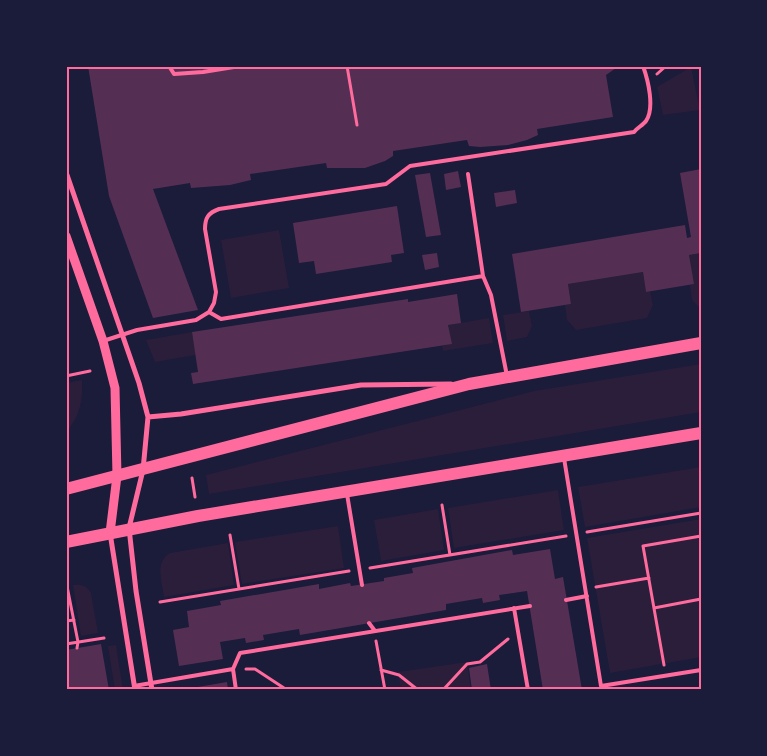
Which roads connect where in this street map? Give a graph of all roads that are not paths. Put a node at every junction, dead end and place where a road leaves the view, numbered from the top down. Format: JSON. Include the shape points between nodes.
{"nodes":[{"id":1,"x":169,"y":66,"type":"edge"},
{"id":2,"x":240,"y":66,"type":"edge"},
{"id":3,"x":644,"y":66,"type":"edge"},
{"id":4,"x":66,"y":172,"type":"edge"},
{"id":5,"x":468,"y":174,"type":"dead end"},
{"id":6,"x":69,"y":188,"type":"edge"},
{"id":7,"x":66,"y":236,"type":"edge"},
{"id":8,"x":483,"y":276,"type":"junction"},
{"id":9,"x":209,"y":312,"type":"junction"},
{"id":10,"x":123,"y":334,"type":"junction"},
{"id":11,"x":103,"y":341,"type":"junction"},
{"id":12,"x":701,"y":343,"type":"edge"},
{"id":13,"x":507,"y":376,"type":"junction"},
{"id":14,"x":469,"y":384,"type":"junction"},
{"id":15,"x":148,"y":417,"type":"junction"},
{"id":16,"x":701,"y":433,"type":"edge"},
{"id":17,"x":564,"y":456,"type":"junction"},
{"id":18,"x":143,"y":470,"type":"junction"},
{"id":19,"x":118,"y":476,"type":"junction"},
{"id":20,"x":66,"y":490,"type":"edge"},
{"id":21,"x":347,"y":491,"type":"junction"},
{"id":22,"x":129,"y":528,"type":"junction"},
{"id":23,"x":110,"y":533,"type":"junction"},
{"id":24,"x":66,"y":542,"type":"edge"},
{"id":25,"x":362,"y":585,"type":"dead end"},
{"id":26,"x":587,"y":596,"type":"junction"},
{"id":27,"x":566,"y":600,"type":"dead end"},
{"id":28,"x":530,"y":606,"type":"dead end"},
{"id":29,"x":514,"y":608,"type":"junction"},
{"id":30,"x":369,"y":623,"type":"dead end"},
{"id":31,"x":375,"y":631,"type":"junction"},
{"id":32,"x":233,"y":669,"type":"junction"},
{"id":33,"x":701,"y":670,"type":"edge"},
{"id":34,"x":151,"y":683,"type":"junction"},
{"id":35,"x":134,"y":688,"type":"edge"},
{"id":36,"x":152,"y":690,"type":"edge"},
{"id":37,"x":236,"y":690,"type":"edge"},
{"id":38,"x":528,"y":690,"type":"edge"}],
"edges":[{"from":1,"to":2,"type":"lane","via":[[174,74]]},
{"from":3,"to":9,"type":"lane","via":[[649,81],[650,109],[646,121],[634,132],[410,166],[386,184],[210,213],[205,220],[205,229],[216,292]]},
{"from":4,"to":6,"type":"street"},
{"from":5,"to":8,"type":"lane"},
{"from":6,"to":10,"type":"street"},
{"from":7,"to":11,"type":"street"},
{"from":8,"to":9,"type":"lane","via":[[221,318]]},
{"from":8,"to":13,"type":"lane","via":[[491,295]]},
{"from":9,"to":10,"type":"lane","via":[[196,320]]},
{"from":10,"to":11,"type":"lane"},
{"from":10,"to":15,"type":"street"},
{"from":11,"to":19,"type":"street","via":[[115,388]]},
{"from":12,"to":13,"type":"main road"},
{"from":13,"to":14,"type":"main road"},
{"from":14,"to":15,"type":"street","via":[[361,385]]},
{"from":14,"to":18,"type":"main road"},
{"from":15,"to":18,"type":"street"},
{"from":16,"to":17,"type":"main road"},
{"from":17,"to":21,"type":"main road"},
{"from":17,"to":26,"type":"lane"},
{"from":18,"to":19,"type":"main road"},
{"from":18,"to":22,"type":"street"},
{"from":19,"to":20,"type":"main road"},
{"from":19,"to":23,"type":"street"},
{"from":21,"to":22,"type":"main road"},
{"from":21,"to":25,"type":"lane"},
{"from":22,"to":23,"type":"main road"},
{"from":22,"to":34,"type":"street"},
{"from":23,"to":24,"type":"main road"},
{"from":23,"to":35,"type":"street"},
{"from":26,"to":27,"type":"lane"},
{"from":26,"to":33,"type":"lane","via":[[601,686]]},
{"from":28,"to":29,"type":"lane"},
{"from":29,"to":31,"type":"lane"},
{"from":29,"to":38,"type":"lane"},
{"from":30,"to":31,"type":"lane"},
{"from":31,"to":32,"type":"lane","via":[[240,653]]},
{"from":32,"to":34,"type":"lane"},
{"from":32,"to":37,"type":"lane"},
{"from":34,"to":35,"type":"lane"},
{"from":34,"to":36,"type":"street"}]}
